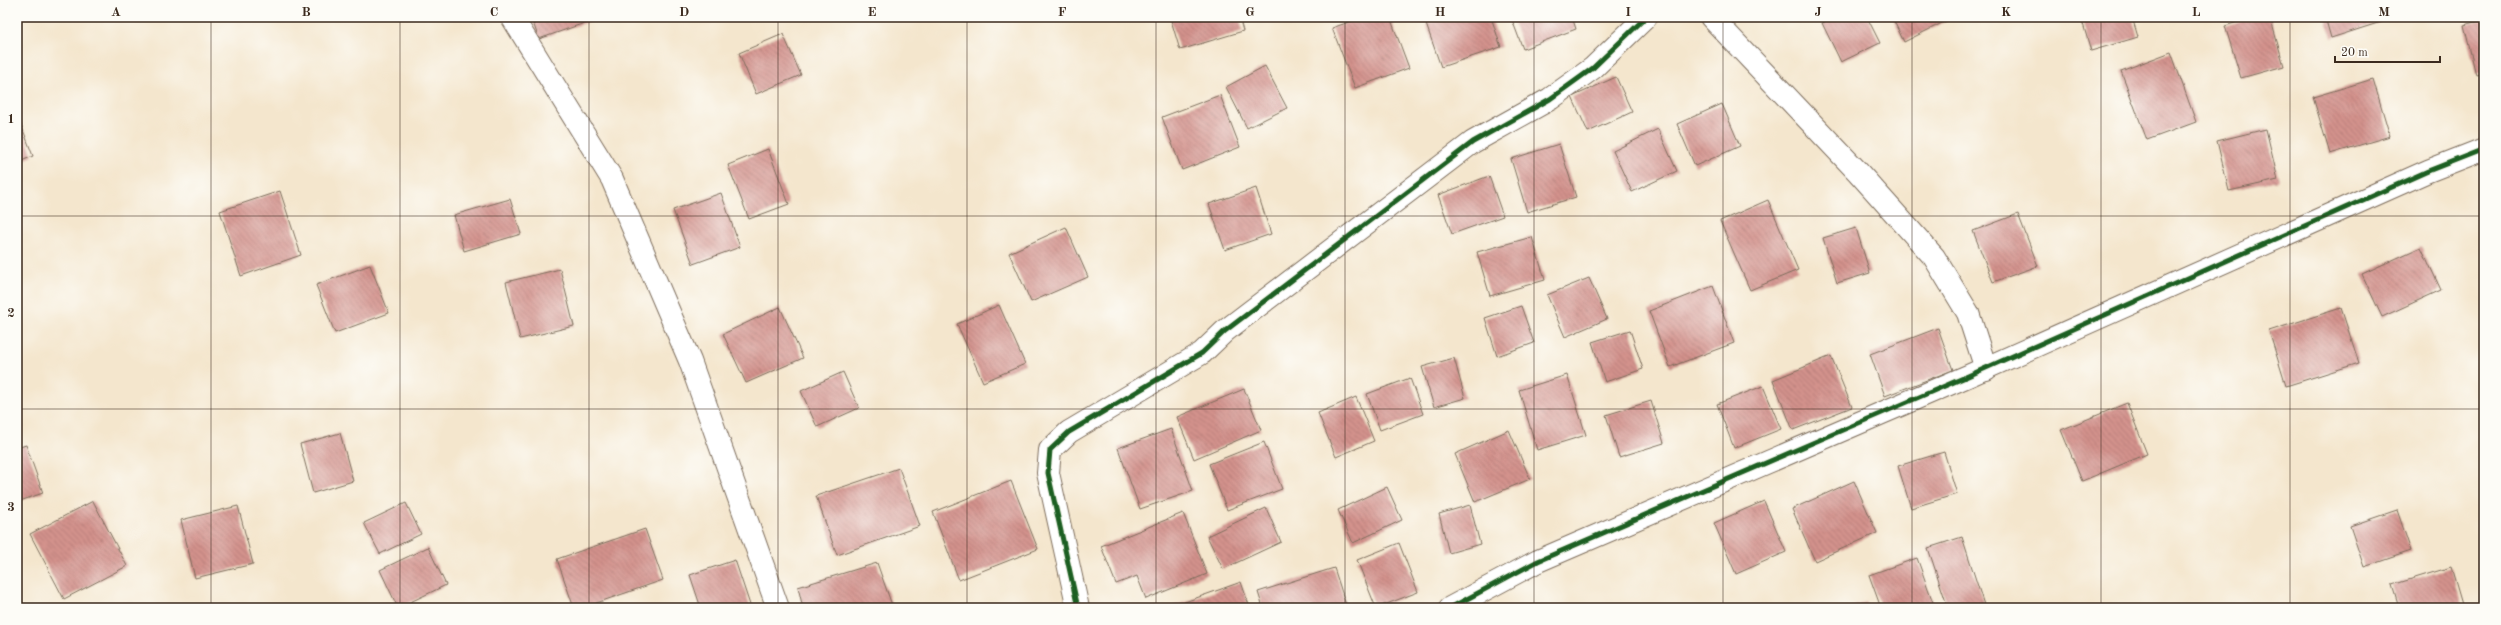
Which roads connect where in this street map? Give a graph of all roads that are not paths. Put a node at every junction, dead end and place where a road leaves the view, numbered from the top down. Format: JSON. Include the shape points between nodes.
{"nodes":[{"id":1,"x":512,"y":17,"type":"edge"},
{"id":2,"x":1646,"y":17,"type":"edge"},
{"id":3,"x":1711,"y":17,"type":"edge"},
{"id":4,"x":2484,"y":149,"type":"edge"},
{"id":5,"x":1986,"y":368,"type":"junction"},
{"id":6,"x":1071,"y":606,"type":"edge"},
{"id":7,"x":778,"y":608,"type":"edge"},
{"id":8,"x":1450,"y":608,"type":"edge"}],
"edges":[{"from":1,"to":7,"type":"street","via":[[612,179],[690,361]]},
{"from":2,"to":6,"type":"street","via":[[1593,68],[1550,99],[1472,142],[1225,331],[1202,353],[1069,432],[1050,450],[1048,473]]},
{"from":3,"to":5,"type":"street","via":[[1858,172],[1934,257],[1968,313]]},
{"from":4,"to":5,"type":"street","via":[[2428,171]]},
{"from":5,"to":8,"type":"street","via":[[1538,561]]}]}
